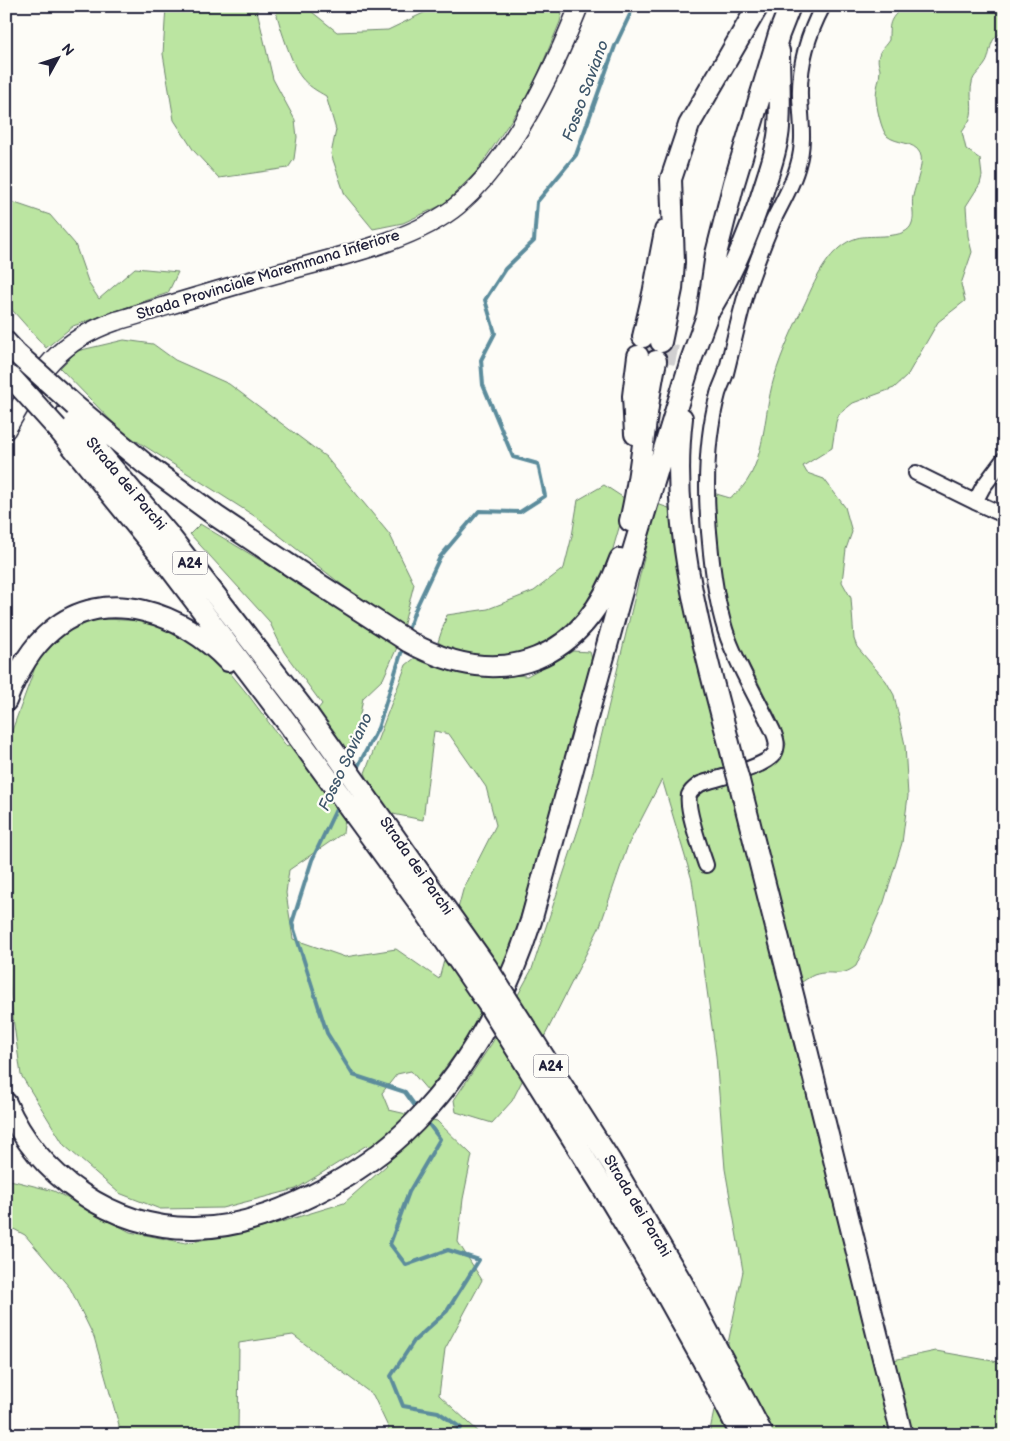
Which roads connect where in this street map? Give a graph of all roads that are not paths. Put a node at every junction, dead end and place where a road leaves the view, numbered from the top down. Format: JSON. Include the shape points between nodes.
{"nodes":[{"id":1,"x":579,"y":6,"type":"edge"},
{"id":2,"x":758,"y":6,"type":"edge"},
{"id":3,"x":790,"y":6,"type":"edge"},
{"id":4,"x":823,"y":6,"type":"edge"},
{"id":5,"x":779,"y":34,"type":"junction"},
{"id":6,"x":671,"y":199,"type":"junction"},
{"id":7,"x":707,"y":316,"type":"junction"},
{"id":8,"x":12,"y":348,"type":"edge"},
{"id":9,"x":654,"y":350,"type":"junction"},
{"id":10,"x":692,"y":360,"type":"junction"},
{"id":11,"x":9,"y":374,"type":"edge"},
{"id":12,"x":66,"y":416,"type":"junction"},
{"id":13,"x":6,"y":430,"type":"edge"},
{"id":14,"x":1004,"y":459,"type":"edge"},
{"id":15,"x":916,"y":473,"type":"dead end"},
{"id":16,"x":639,"y":476,"type":"junction"},
{"id":17,"x":974,"y":502,"type":"junction"},
{"id":18,"x":1004,"y":515,"type":"edge"},
{"id":19,"x":633,"y":551,"type":"junction"},
{"id":20,"x":6,"y":701,"type":"edge"},
{"id":21,"x":292,"y":729,"type":"junction"},
{"id":22,"x":706,"y":864,"type":"dead end"},
{"id":23,"x":6,"y":1103,"type":"edge"},
{"id":24,"x":741,"y":1435,"type":"edge"},
{"id":25,"x":763,"y":1435,"type":"edge"},
{"id":26,"x":902,"y":1435,"type":"edge"}],
"edges":[{"from":1,"to":13,"type":"main road","name":"Strada Provinciale Maremmana Inferiore","via":[[561,51],[528,114],[491,170],[451,210],[420,228],[366,249],[92,330],[49,362]]},
{"from":2,"to":6,"type":"highway","via":[[689,125],[671,179]]},
{"from":3,"to":5,"type":"highway"},
{"from":4,"to":22,"type":"street","via":[[808,42],[802,70],[803,136],[799,163],[760,254],[737,326],[710,437],[706,513],[722,620],[730,644],[773,731],[776,745],[774,754],[764,762],[700,784],[689,796]]},
{"from":5,"to":7,"type":"highway","via":[[734,183],[716,254]]},
{"from":5,"to":7,"type":"highway","via":[[779,127],[775,150],[762,196],[739,254]]},
{"from":6,"to":9,"type":"highway","via":[[655,286]]},
{"from":6,"to":9,"type":"highway","via":[[683,271],[679,298]]},
{"from":7,"to":10,"type":"highway"},
{"from":8,"to":12,"type":"highway","name":"Strada dei Parchi","number":"A24","bridge":true},
{"from":9,"to":16,"type":"highway"},
{"from":9,"to":16,"type":"highway"},
{"from":9,"to":16,"type":"highway","via":[[635,373],[633,403]]},
{"from":10,"to":19,"type":"highway"},
{"from":10,"to":26,"type":"highway","via":[[680,432],[679,477],[694,601]]},
{"from":11,"to":12,"type":"highway","name":"Strada dei Parchi","number":"A24","bridge":true},
{"from":12,"to":16,"type":"highway","via":[[132,453],[271,553],[418,646],[452,660],[489,666],[520,664],[540,657],[581,628],[605,593],[620,561]]},
{"from":12,"to":21,"type":"highway","name":"Strada dei Parchi","number":"A24","via":[[157,551]]},
{"from":12,"to":25,"type":"highway","name":"Strada dei Parchi","number":"A24","bridge":true,"via":[[168,535],[309,716],[486,966],[602,1147],[676,1273]]},
{"from":14,"to":17,"type":"street"},
{"from":15,"to":17,"type":"street"},
{"from":16,"to":19,"type":"highway"},
{"from":17,"to":18,"type":"street"},
{"from":19,"to":23,"type":"highway","via":[[526,936],[488,1022],[452,1080],[414,1124],[376,1155],[315,1194],[272,1212],[194,1228],[137,1219],[99,1204],[76,1190],[34,1150]]},
{"from":20,"to":21,"type":"highway","via":[[31,653],[51,630],[85,612],[122,607],[166,617],[200,636],[225,657]]},
{"from":21,"to":24,"type":"highway","name":"Strada dei Parchi","number":"A24","bridge":true,"via":[[488,1004],[645,1258]]}]}
